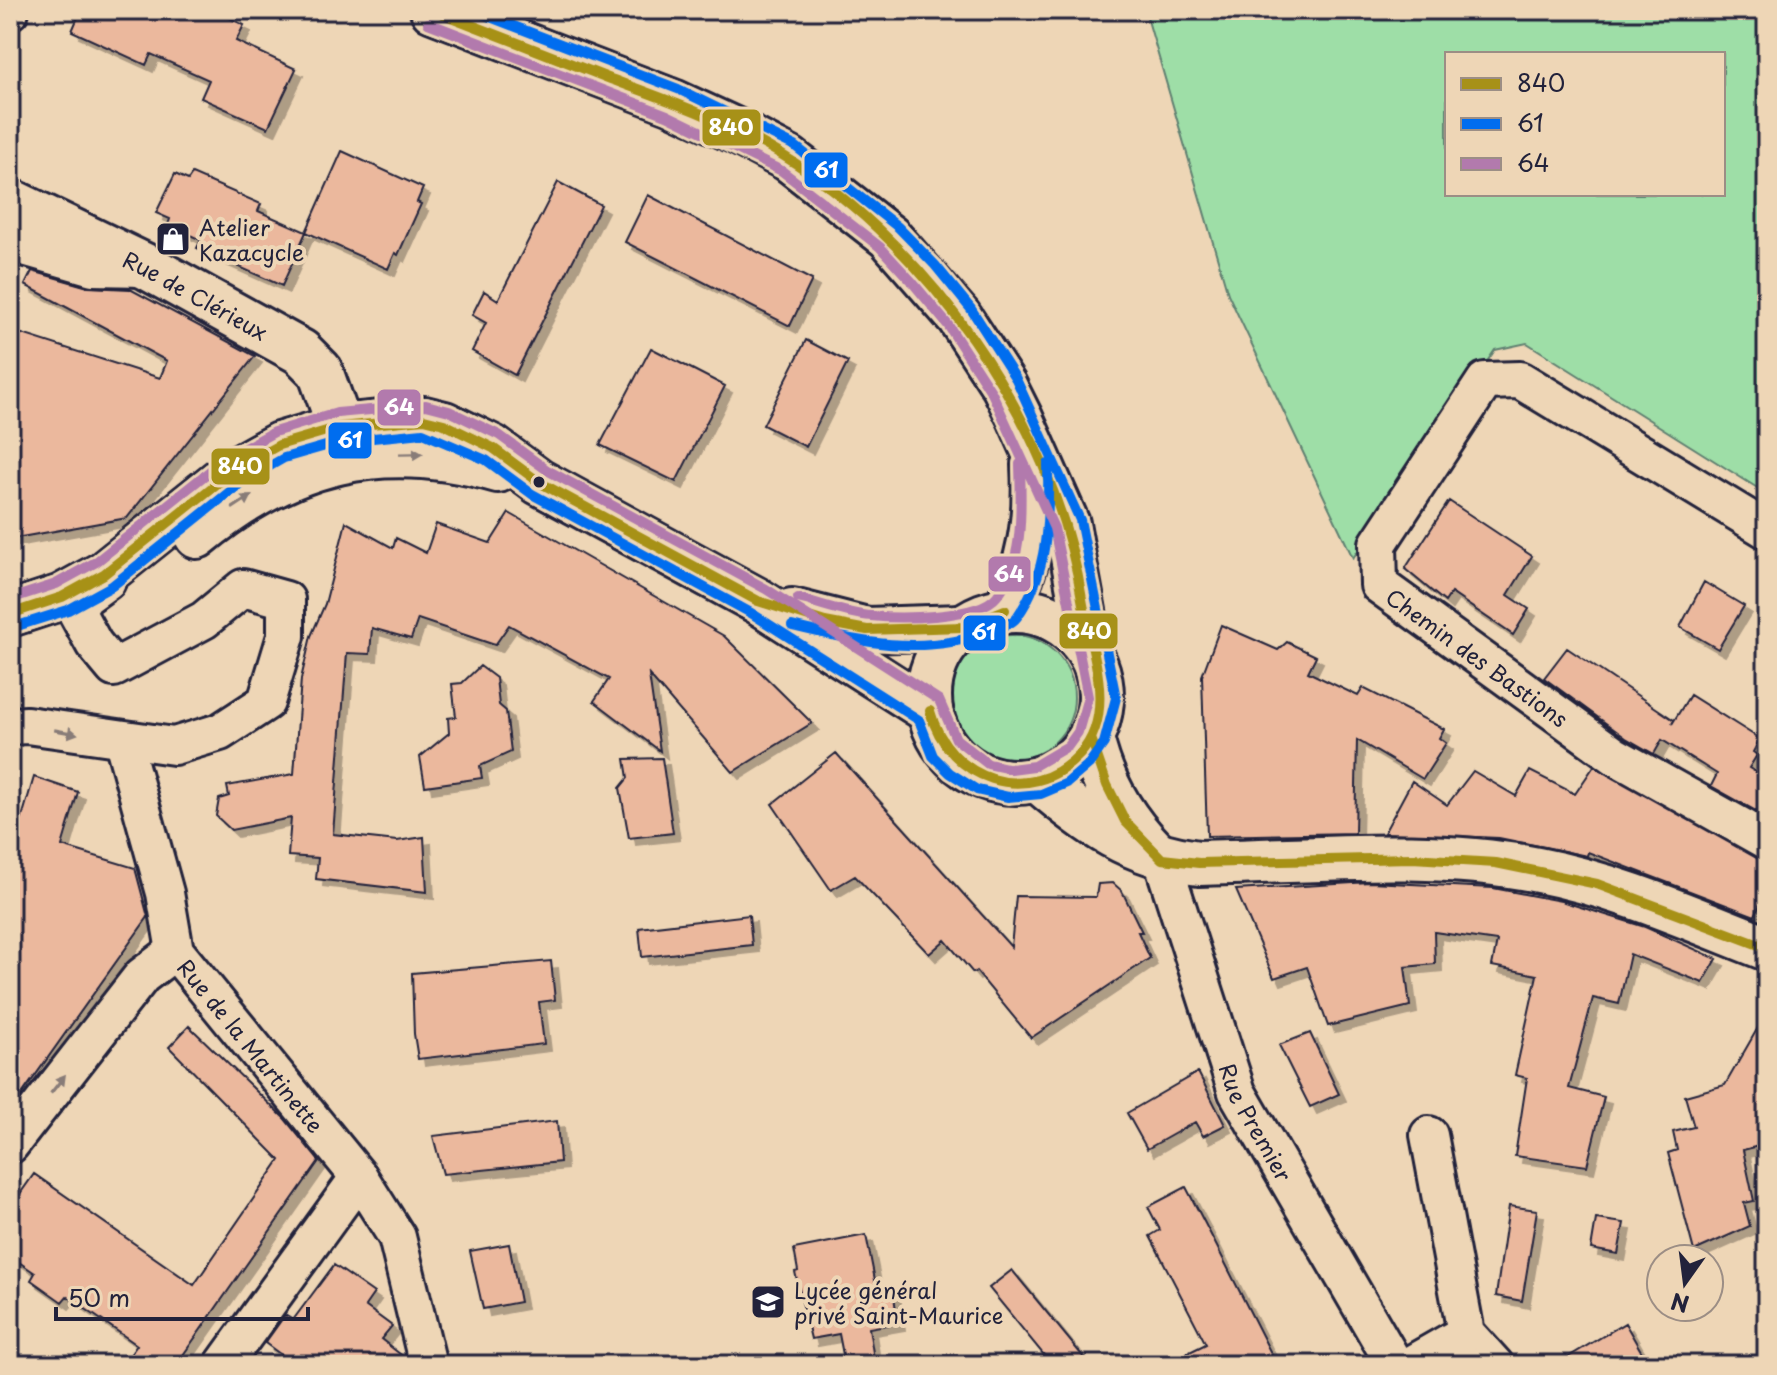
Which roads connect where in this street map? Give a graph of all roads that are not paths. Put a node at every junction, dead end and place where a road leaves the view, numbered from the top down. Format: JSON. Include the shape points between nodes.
{"nodes":[{"id":1,"x":433,"y":10,"type":"edge"},
{"id":2,"x":10,"y":201,"type":"edge"},
{"id":3,"x":10,"y":243,"type":"edge"},
{"id":4,"x":149,"y":268,"type":"junction"},
{"id":5,"x":337,"y":445,"type":"junction"},
{"id":6,"x":1033,"y":451,"type":"junction"},
{"id":7,"x":1767,"y":530,"type":"edge"},
{"id":8,"x":156,"y":533,"type":"junction"},
{"id":9,"x":758,"y":601,"type":"junction"},
{"id":10,"x":1005,"y":610,"type":"junction"},
{"id":11,"x":10,"y":614,"type":"edge"},
{"id":12,"x":79,"y":619,"type":"junction"},
{"id":13,"x":963,"y":627,"type":"junction"},
{"id":14,"x":10,"y":641,"type":"edge"},
{"id":15,"x":1091,"y":655,"type":"junction"},
{"id":16,"x":930,"y":711,"type":"junction"},
{"id":17,"x":10,"y":726,"type":"edge"},
{"id":18,"x":1091,"y":738,"type":"junction"},
{"id":19,"x":123,"y":741,"type":"junction"},
{"id":20,"x":1038,"y":780,"type":"junction"},
{"id":21,"x":1767,"y":841,"type":"edge"},
{"id":22,"x":1162,"y":859,"type":"junction"},
{"id":23,"x":1767,"y":948,"type":"edge"},
{"id":24,"x":175,"y":951,"type":"junction"},
{"id":25,"x":1429,"y":1135,"type":"dead end"},
{"id":26,"x":10,"y":1145,"type":"edge"},
{"id":27,"x":359,"y":1177,"type":"junction"},
{"id":28,"x":1466,"y":1333,"type":"junction"},
{"id":29,"x":223,"y":1365,"type":"edge"},
{"id":30,"x":428,"y":1365,"type":"edge"},
{"id":31,"x":1395,"y":1365,"type":"edge"},
{"id":32,"x":1410,"y":1365,"type":"edge"},
{"id":33,"x":1495,"y":1365,"type":"edge"}],
"edges":[{"from":1,"to":6,"type":"main road","via":[[673,102],[789,159],[840,196],[889,237],[959,317],[1004,386]]},
{"from":2,"to":4,"type":"main road","name":"Rue de Clérieux"},
{"from":3,"to":4,"type":"street","via":[[93,267]]},
{"from":4,"to":5,"type":"main road","name":"Rue de Clérieux","via":[[301,352],[320,371]]},
{"from":5,"to":8,"type":"main road","via":[[279,445],[234,470]]},
{"from":5,"to":9,"type":"main road","via":[[376,455],[456,458],[539,482]]},
{"from":12,"to":5,"type":"main road","one_way":true,"via":[[130,591],[222,515]]},
{"from":6,"to":10,"type":"main road","via":[[1035,520],[1023,577]]},
{"from":6,"to":15,"type":"main road","via":[[1067,524]]},
{"from":7,"to":21,"type":"street","name":"Chemin des Bastions","via":[[1520,380],[1485,381],[1378,544],[1379,585],[1615,756]]},
{"from":8,"to":11,"type":"main road","via":[[104,574],[62,597]]},
{"from":8,"to":12,"type":"street","via":[[126,568],[85,597],[76,611]]},
{"from":9,"to":13,"type":"main road","via":[[867,630]]},
{"from":9,"to":16,"type":"main road"},
{"from":10,"to":13,"type":"main road"},
{"from":10,"to":15,"type":"main road","via":[[1055,620]]},
{"from":12,"to":14,"type":"main road"},
{"from":12,"to":19,"type":"street","via":[[114,668],[204,620],[243,588],[286,600],[286,636],[266,702],[220,732],[174,746]]},
{"from":13,"to":16,"type":"main road","via":[[934,664]]},
{"from":15,"to":18,"type":"main road","via":[[1102,698]]},
{"from":16,"to":20,"type":"main road","via":[[944,747],[959,762],[983,777],[1010,783]]},
{"from":17,"to":19,"type":"street","one_way":true},
{"from":18,"to":20,"type":"main road","via":[[1068,764]]},
{"from":18,"to":22,"type":"main road","via":[[1125,821]]},
{"from":19,"to":24,"type":"street","name":"Rue de la Martinette","via":[[165,893]]},
{"from":20,"to":22,"type":"main road","via":[[1110,836]]},
{"from":22,"to":23,"type":"main road","via":[[1199,863],[1452,858],[1538,870],[1623,892]]},
{"from":22,"to":31,"type":"street","name":"Rue Premier","via":[[1237,1092]]},
{"from":26,"to":24,"type":"street","one_way":true,"via":[[142,976]]},
{"from":24,"to":27,"type":"street","name":"Rue de la Martinette"},
{"from":25,"to":28,"type":"street"},
{"from":27,"to":29,"type":"street"},
{"from":27,"to":30,"type":"street","name":"Rue de la Martinette","via":[[397,1237]]},
{"from":28,"to":32,"type":"street"},
{"from":28,"to":33,"type":"street"}]}
